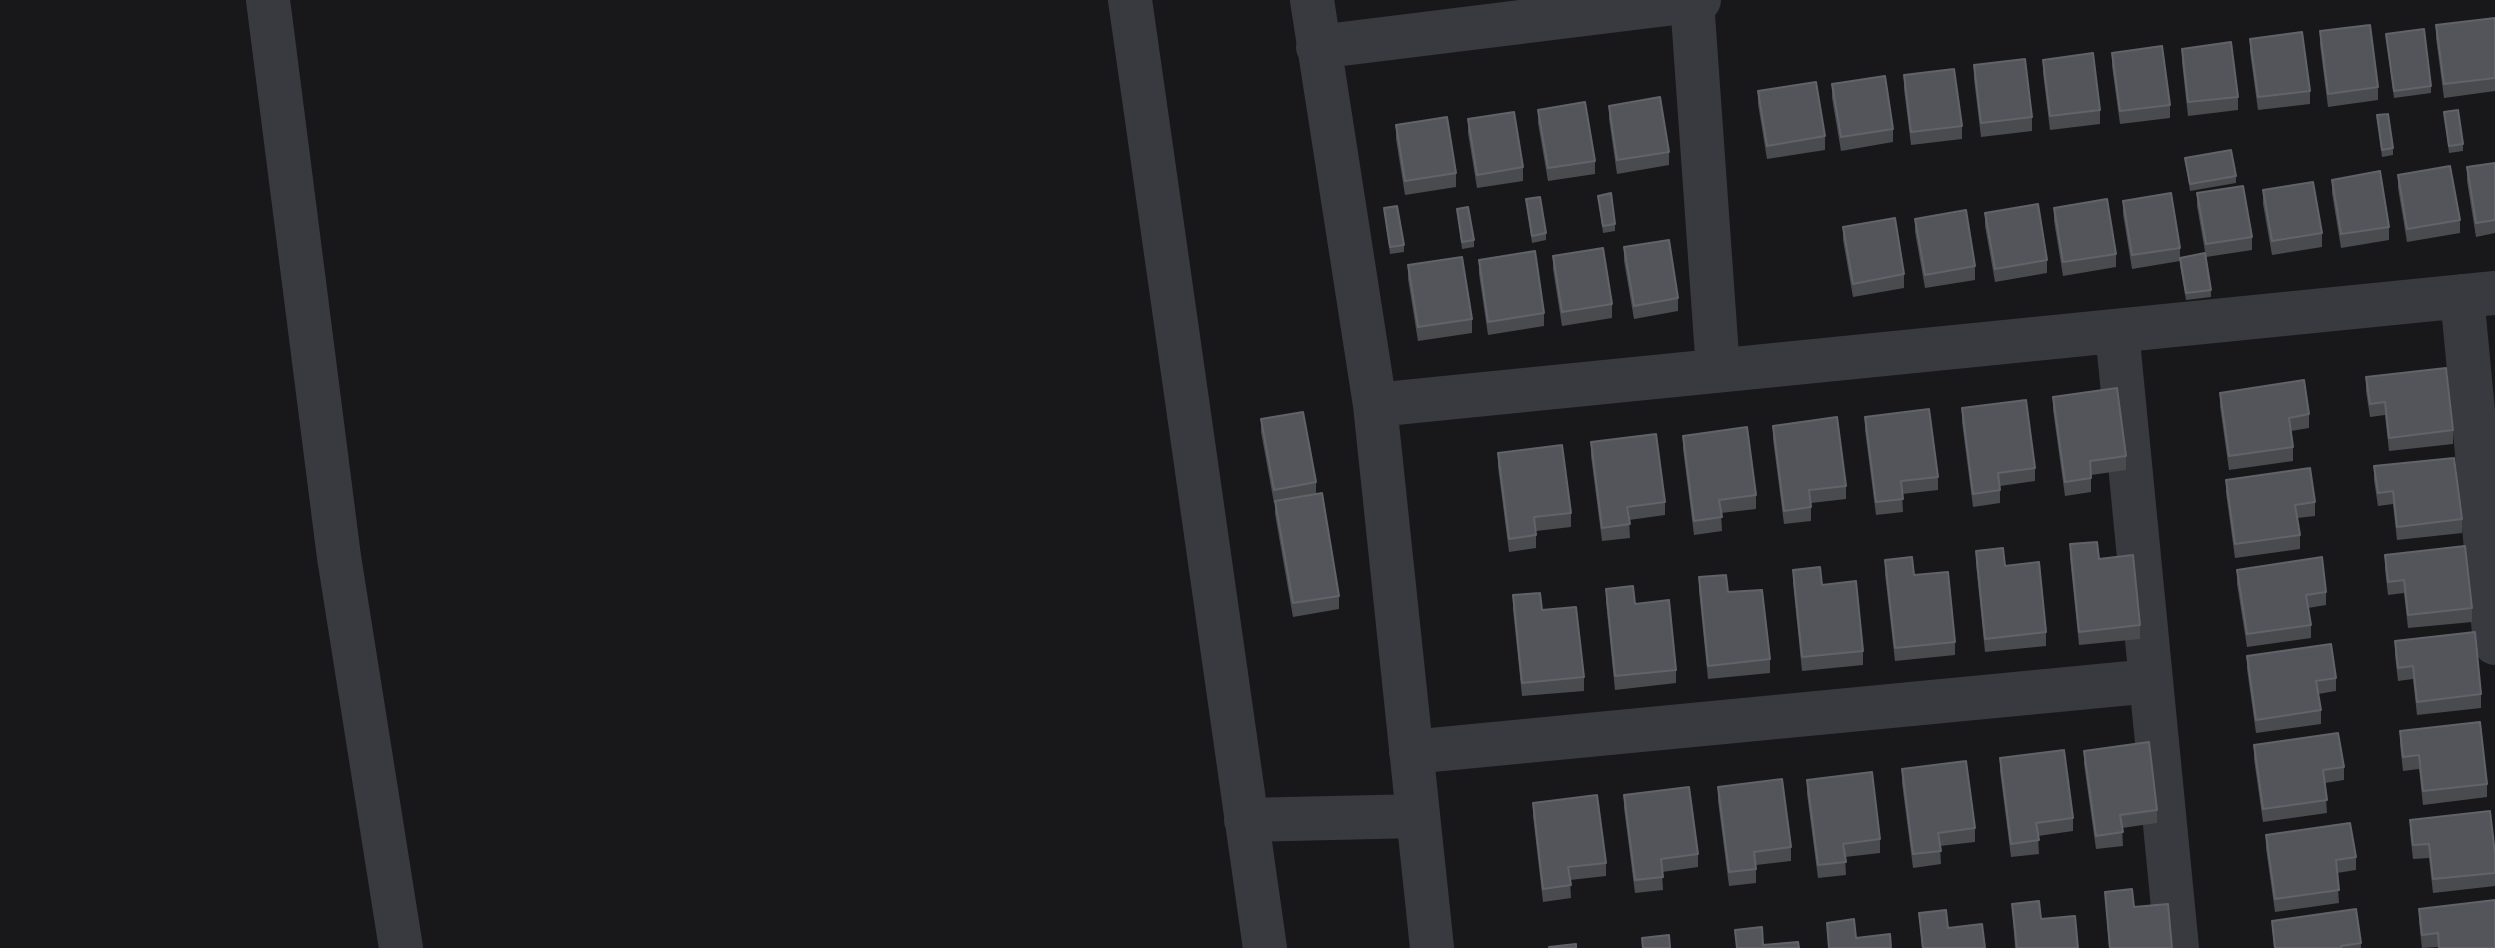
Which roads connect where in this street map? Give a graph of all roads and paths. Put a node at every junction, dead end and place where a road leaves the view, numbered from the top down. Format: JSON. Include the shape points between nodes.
{"nodes":[{"id":1,"x":268,"y":0,"type":"edge"},
{"id":2,"x":1130,"y":0,"type":"edge"},
{"id":3,"x":1312,"y":0,"type":"edge"},
{"id":4,"x":1699,"y":0,"type":"edge"},
{"id":5,"x":1692,"y":1,"type":"edge"},
{"id":6,"x":1318,"y":47,"type":"junction"},
{"id":7,"x":2479,"y":294,"type":"edge"},
{"id":8,"x":2117,"y":331,"type":"junction"},
{"id":9,"x":1718,"y":370,"type":"junction"},
{"id":10,"x":1375,"y":405,"type":"junction"},
{"id":11,"x":2495,"y":643,"type":"edge"},
{"id":12,"x":2151,"y":681,"type":"junction"},
{"id":13,"x":1411,"y":752,"type":"junction"},
{"id":14,"x":1418,"y":816,"type":"junction"},
{"id":15,"x":1246,"y":820,"type":"junction"},
{"id":16,"x":401,"y":948,"type":"edge"},
{"id":17,"x":1265,"y":948,"type":"edge"},
{"id":18,"x":1432,"y":948,"type":"edge"},
{"id":19,"x":2177,"y":948,"type":"edge"}],
"edges":[{"from":1,"to":16,"type":"street","via":[[339,557]]},
{"from":2,"to":15,"type":"street"},
{"from":3,"to":6,"type":"street"},
{"from":4,"to":5,"type":"street"},
{"from":5,"to":6,"type":"street"},
{"from":5,"to":9,"type":"street"},
{"from":6,"to":10,"type":"street"},
{"from":7,"to":8,"type":"street"},
{"from":7,"to":11,"type":"street"},
{"from":8,"to":9,"type":"street"},
{"from":8,"to":12,"type":"street"},
{"from":9,"to":10,"type":"street"},
{"from":10,"to":13,"type":"street"},
{"from":12,"to":13,"type":"street"},
{"from":12,"to":19,"type":"street"},
{"from":13,"to":14,"type":"street"},
{"from":14,"to":15,"type":"street"},
{"from":14,"to":18,"type":"street"},
{"from":15,"to":17,"type":"street"}]}
